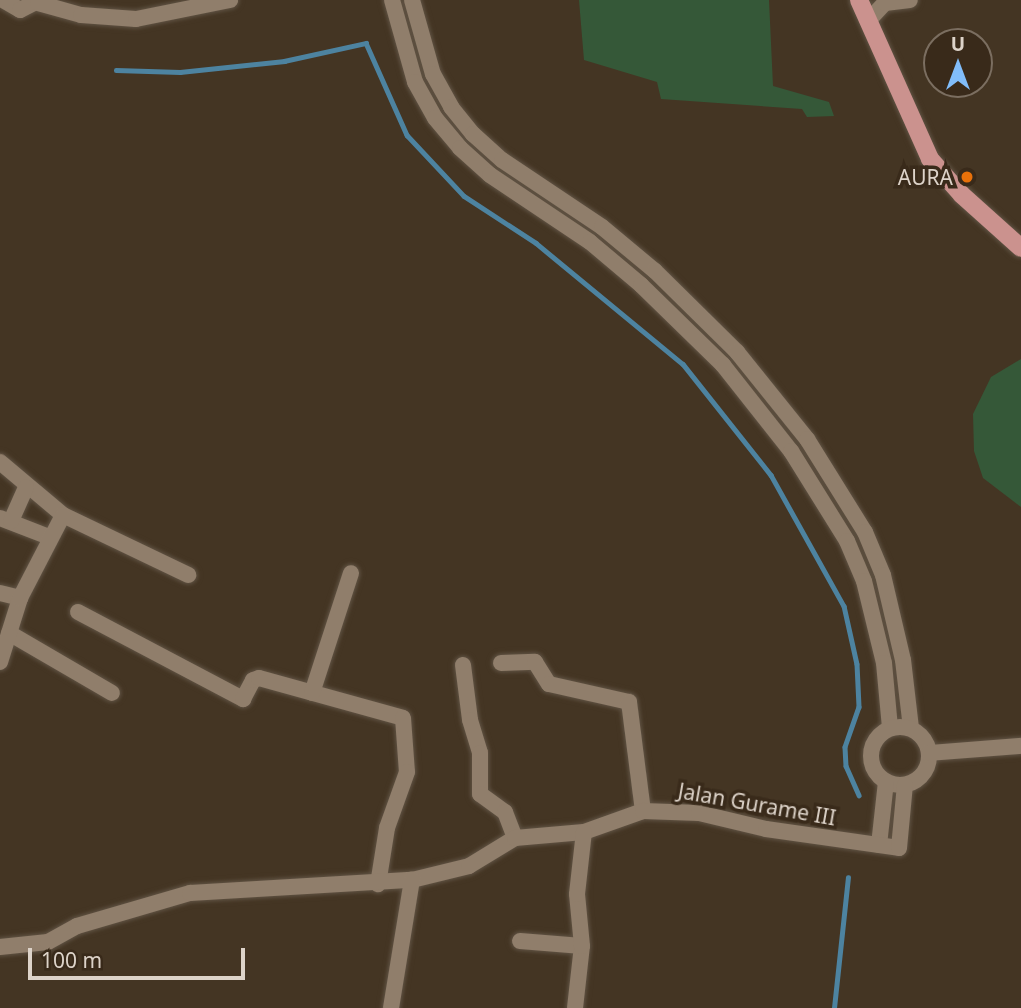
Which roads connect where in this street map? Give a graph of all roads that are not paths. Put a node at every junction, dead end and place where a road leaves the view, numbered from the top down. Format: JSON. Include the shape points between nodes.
{"nodes":[{"id":1,"x":3,"y":0,"type":"edge"},
{"id":2,"x":230,"y":0,"type":"edge"},
{"id":3,"x":392,"y":0,"type":"edge"},
{"id":4,"x":412,"y":0,"type":"edge"},
{"id":5,"x":859,"y":0,"type":"edge"},
{"id":6,"x":910,"y":0,"type":"edge"},
{"id":7,"x":39,"y":1,"type":"edge"},
{"id":8,"x":867,"y":21,"type":"junction"},
{"id":9,"x":1021,"y":248,"type":"edge"},
{"id":10,"x":694,"y":310,"type":"junction"},
{"id":11,"x":681,"y":324,"type":"junction"},
{"id":12,"x":807,"y":439,"type":"junction"},
{"id":13,"x":791,"y":451,"type":"junction"},
{"id":14,"x":0,"y":463,"type":"edge"},
{"id":15,"x":26,"y":487,"type":"junction"},
{"id":16,"x":63,"y":515,"type":"junction"},
{"id":17,"x":5,"y":520,"type":"edge"},
{"id":18,"x":49,"y":537,"type":"junction"},
{"id":19,"x":351,"y":573,"type":"dead end"},
{"id":20,"x":188,"y":575,"type":"dead end"},
{"id":21,"x":0,"y":593,"type":"edge"},
{"id":22,"x":20,"y":598,"type":"junction"},
{"id":23,"x":78,"y":612,"type":"dead end"},
{"id":24,"x":9,"y":633,"type":"junction"},
{"id":25,"x":0,"y":662,"type":"edge"},
{"id":26,"x":501,"y":663,"type":"dead end"},
{"id":27,"x":463,"y":665,"type":"dead end"},
{"id":28,"x":112,"y":693,"type":"dead end"},
{"id":29,"x":312,"y":693,"type":"junction"},
{"id":30,"x":891,"y":728,"type":"junction"},
{"id":31,"x":911,"y":729,"type":"junction"},
{"id":32,"x":1021,"y":746,"type":"edge"},
{"id":33,"x":929,"y":753,"type":"junction"},
{"id":34,"x":886,"y":782,"type":"junction"},
{"id":35,"x":905,"y":785,"type":"junction"},
{"id":36,"x":643,"y":811,"type":"junction"},
{"id":37,"x":584,"y":832,"type":"junction"},
{"id":38,"x":515,"y":838,"type":"junction"},
{"id":39,"x":879,"y":845,"type":"junction"},
{"id":40,"x":412,"y":880,"type":"junction"},
{"id":41,"x":378,"y":884,"type":"junction"},
{"id":42,"x":0,"y":935,"type":"edge"},
{"id":43,"x":520,"y":941,"type":"dead end"},
{"id":44,"x":582,"y":946,"type":"junction"},
{"id":45,"x":6,"y":947,"type":"edge"},
{"id":46,"x":391,"y":1008,"type":"edge"},
{"id":47,"x":575,"y":1008,"type":"edge"}],
"edges":[{"from":1,"to":7,"type":"street","via":[[20,10]]},
{"from":2,"to":7,"type":"street","via":[[135,19],[81,15]]},
{"from":3,"to":11,"type":"street","via":[[415,82],[435,118],[460,148],[490,175],[590,242]]},
{"from":4,"to":10,"type":"street","via":[[433,74],[473,134],[502,160],[602,227]]},
{"from":5,"to":8,"type":"main road"},
{"from":6,"to":8,"type":"street","via":[[885,3]]},
{"from":8,"to":9,"type":"main road","via":[[930,159]]},
{"from":10,"to":11,"type":"street"},
{"from":10,"to":12,"type":"street","via":[[737,352]]},
{"from":11,"to":13,"type":"street","via":[[723,365]]},
{"from":12,"to":13,"type":"street"},
{"from":12,"to":31,"type":"street","via":[[865,532],[883,575],[903,660]]},
{"from":13,"to":30,"type":"street","via":[[837,522],[864,581],[884,663]]},
{"from":14,"to":15,"type":"street"},
{"from":15,"to":16,"type":"street"},
{"from":15,"to":17,"type":"street"},
{"from":16,"to":18,"type":"street"},
{"from":16,"to":20,"type":"street"},
{"from":17,"to":18,"type":"street"},
{"from":18,"to":22,"type":"street"},
{"from":19,"to":29,"type":"street"},
{"from":21,"to":22,"type":"street"},
{"from":22,"to":24,"type":"street"},
{"from":23,"to":29,"type":"street","via":[[243,699],[253,680],[259,678]]},
{"from":24,"to":25,"type":"street"},
{"from":24,"to":28,"type":"street"},
{"from":26,"to":36,"type":"street","via":[[535,662],[550,684],[629,702]]},
{"from":27,"to":38,"type":"street","via":[[470,720],[480,753],[480,794],[505,813]]},
{"from":29,"to":41,"type":"street","via":[[406,722],[407,772],[388,820]]},
{"from":30,"to":31,"type":"street"},
{"from":30,"to":34,"type":"street","via":[[871,749],[873,768]]},
{"from":31,"to":33,"type":"street","via":[[923,738]]},
{"from":32,"to":33,"type":"street"},
{"from":33,"to":35,"type":"street","via":[[926,770]]},
{"from":34,"to":35,"type":"street"},
{"from":34,"to":39,"type":"street"},
{"from":35,"to":39,"type":"street","name":"Jalan Gurame III","via":[[899,848]]},
{"from":36,"to":37,"type":"street","name":"Jalan Gurame III"},
{"from":36,"to":39,"type":"street","name":"Jalan Gurame III","via":[[699,813],[766,830]]},
{"from":37,"to":38,"type":"street","name":"Jalan Gurame III"},
{"from":37,"to":44,"type":"street","via":[[578,894]]},
{"from":38,"to":40,"type":"street","name":"Jalan Gurame III","via":[[469,866]]},
{"from":40,"to":41,"type":"street","name":"Jalan Gurame III"},
{"from":40,"to":46,"type":"street"},
{"from":41,"to":45,"type":"street","name":"Jalan Gurame III","via":[[190,893],[47,941]]},
{"from":42,"to":45,"type":"street"},
{"from":43,"to":44,"type":"street"},
{"from":44,"to":47,"type":"street"}]}
